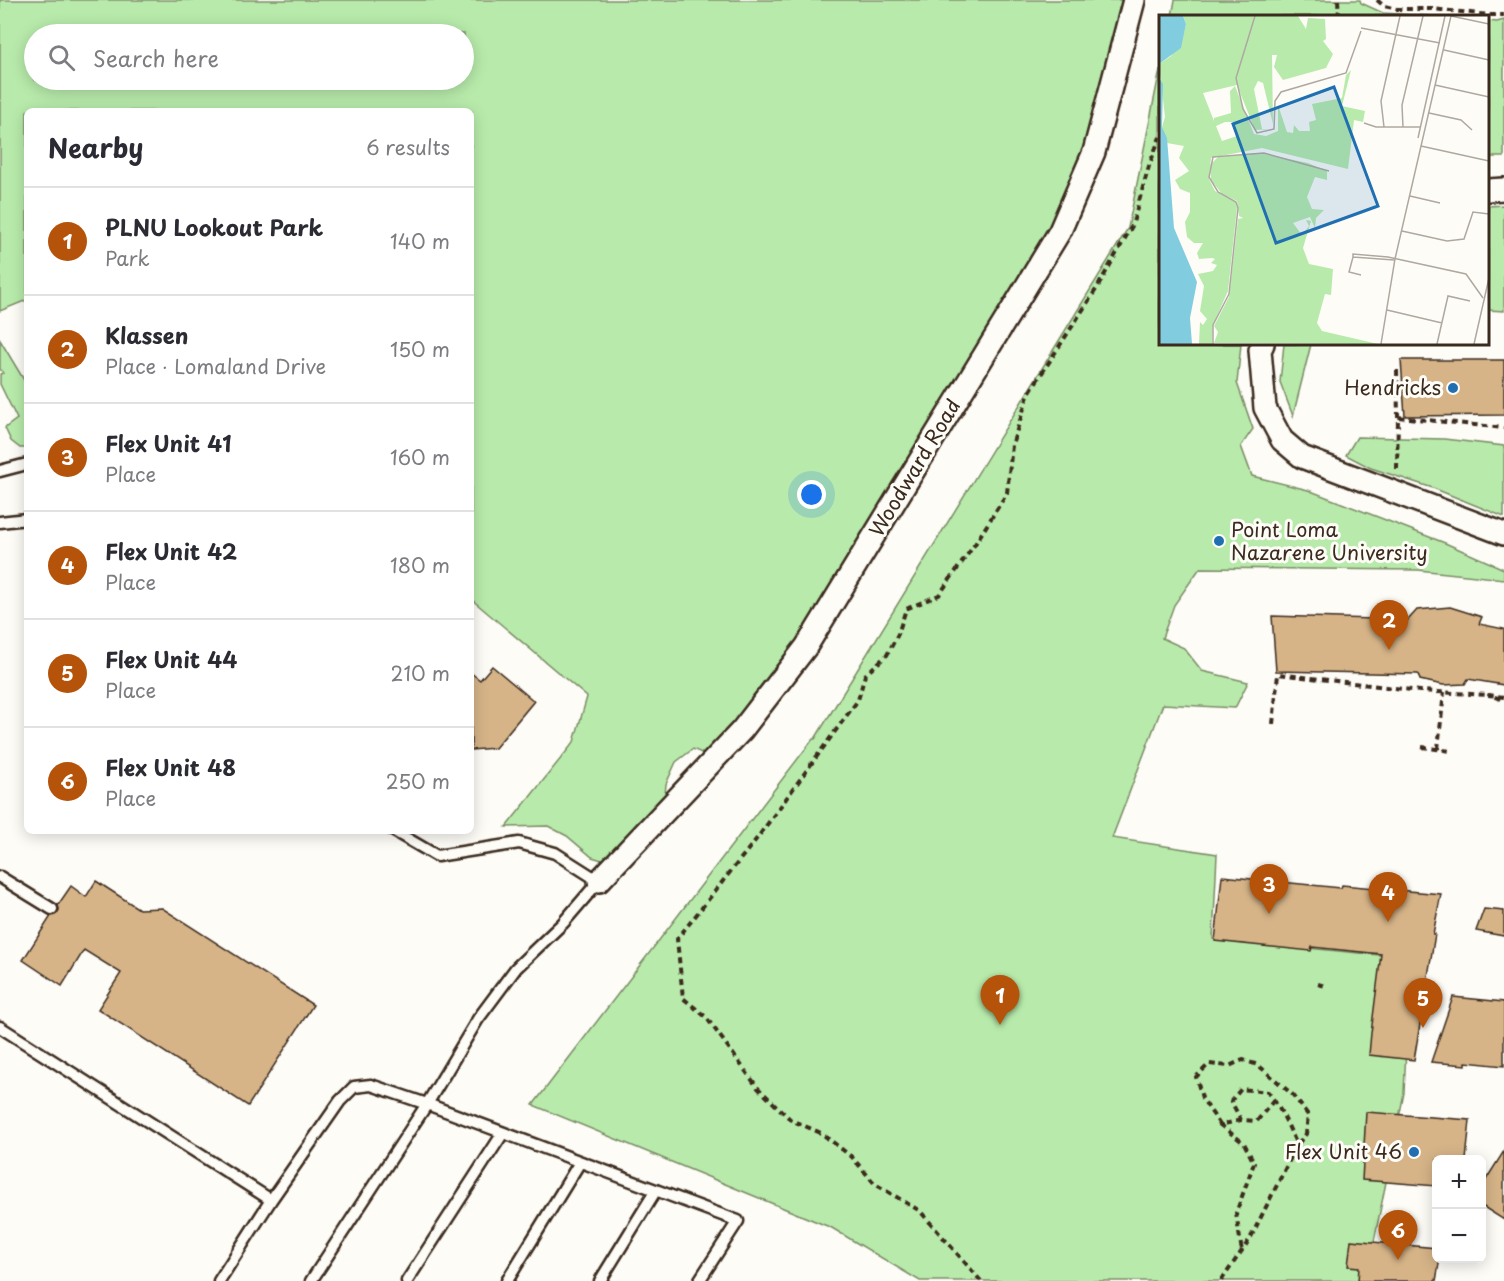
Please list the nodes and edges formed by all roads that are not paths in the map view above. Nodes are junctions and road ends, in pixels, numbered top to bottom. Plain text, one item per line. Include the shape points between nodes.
1 (1134, 0) edge
2 (1504, 189) edge
3 (1489, 190) edge
4 (1262, 345) edge
5 (24, 465) edge
6 (0, 471) edge
7 (24, 519) edge
8 (0, 522) edge
9 (1504, 534) edge
10 (399, 834) edge
11 (0, 877) edge
12 (599, 881) junction
13 (52, 909) dead end
14 (0, 1027) edge
15 (427, 1104) junction
16 (503, 1133) junction
17 (580, 1162) junction
18 (656, 1190) junction
19 (271, 1200) junction
20 (219, 1281) edge
21 (311, 1281) edge
22 (407, 1281) edge
23 (507, 1281) edge
24 (600, 1281) edge
25 (699, 1281) edge

1 - 12 street, Woodward Road via 1094,152 1060,231 806,647 742,730
2 - 3 street
4 - 9 street via 1266,408 1282,440 1302,457
5 - 6 lane
7 - 8 lane
10 - 12 lane via 437,856 519,843 555,853
11 - 13 lane
12 - 15 lane via 516,968 478,1019
14 - 19 lane
15 - 16 lane
15 - 19 lane via 371,1085 354,1087
15 - 21 lane
16 - 17 lane
16 - 22 lane
17 - 18 lane
17 - 23 lane
18 - 24 lane
18 - 25 lane via 738,1221
19 - 20 lane

